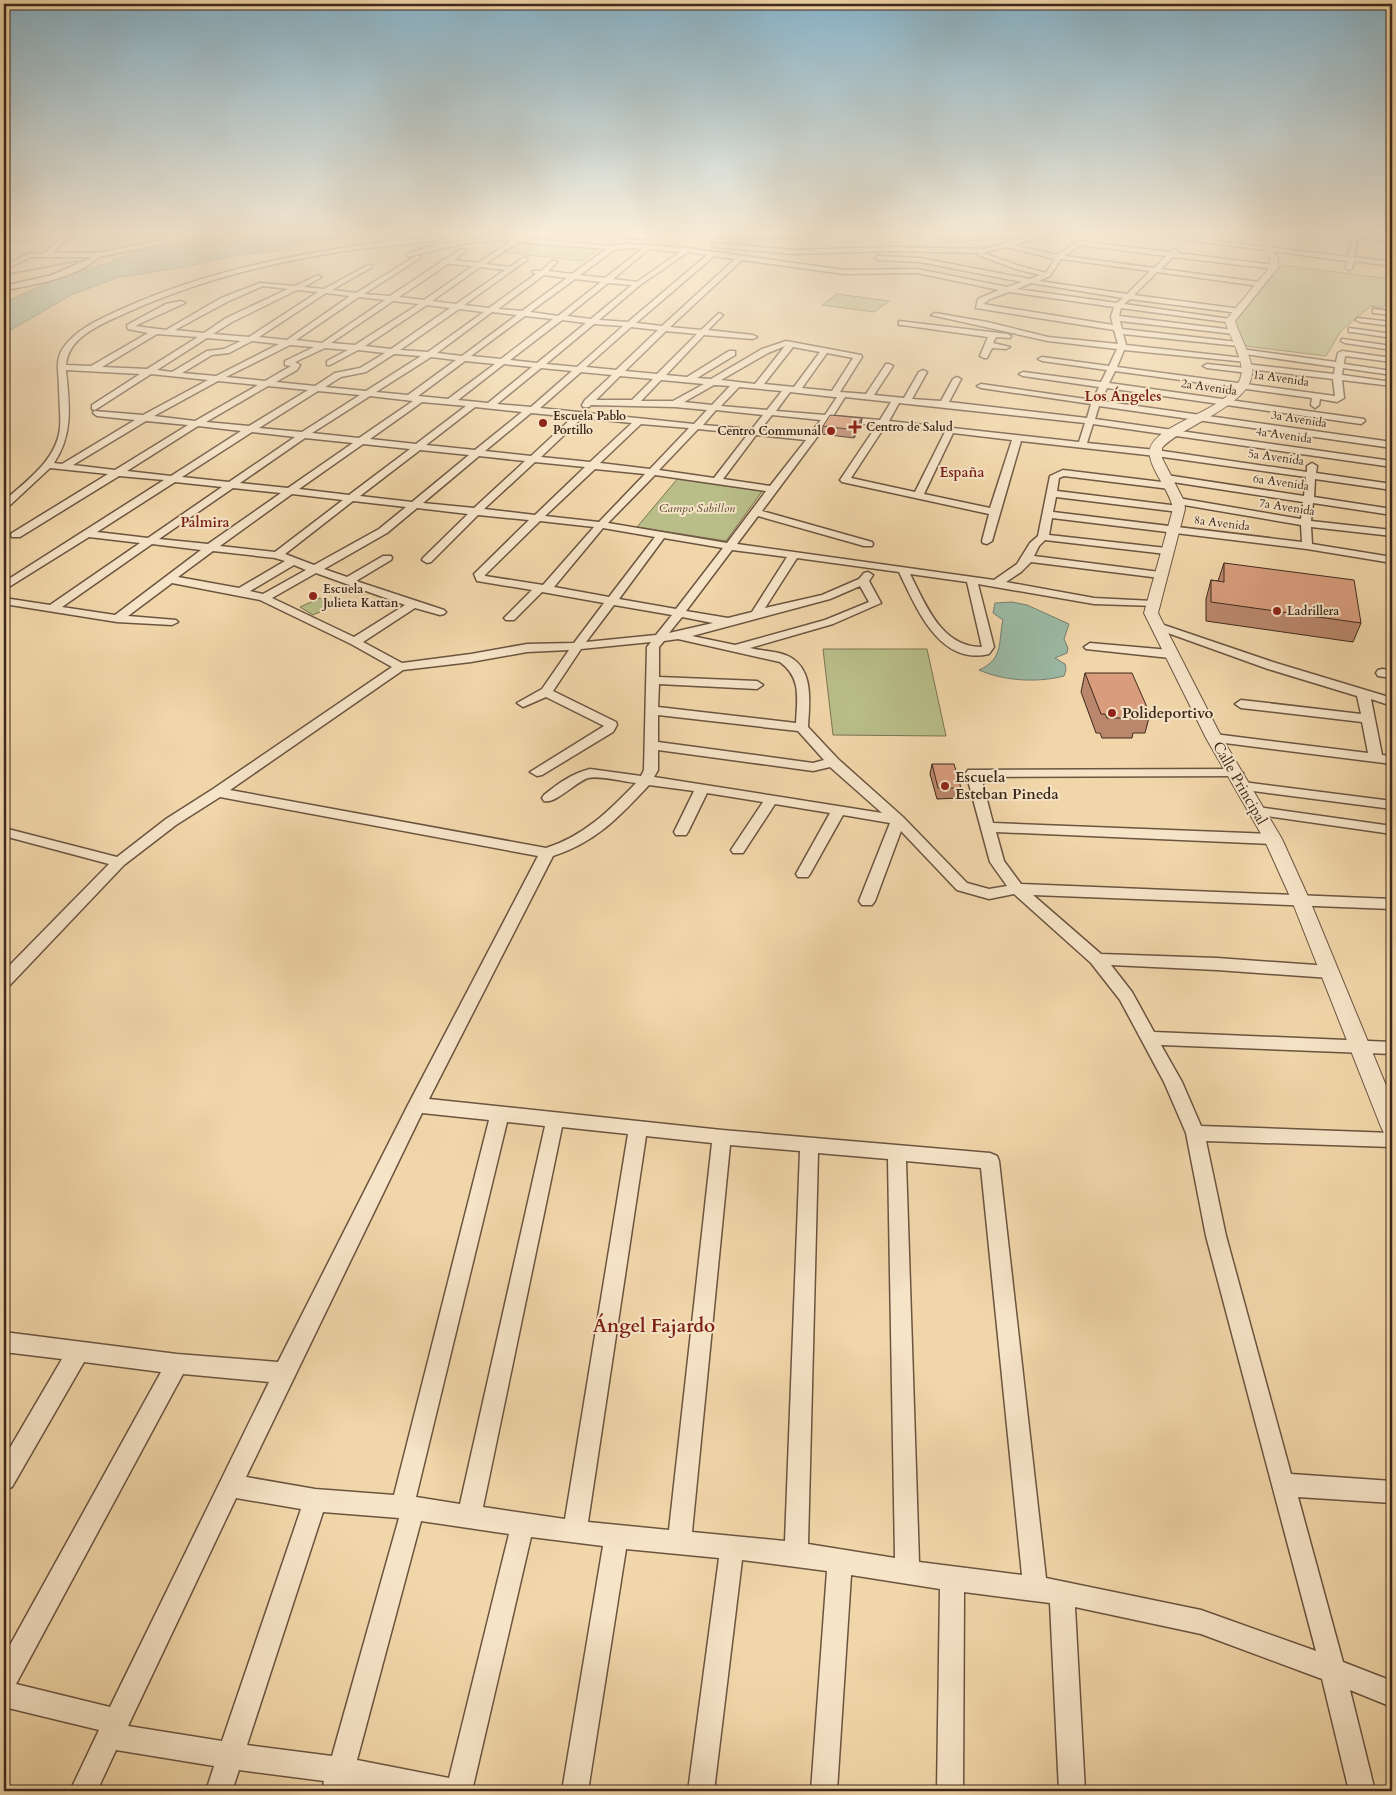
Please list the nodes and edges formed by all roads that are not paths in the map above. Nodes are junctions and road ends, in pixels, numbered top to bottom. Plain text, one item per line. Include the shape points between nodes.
1 (114, 317) edge
2 (147, 317) edge
3 (194, 317) edge
4 (235, 317) edge
5 (286, 317) edge
6 (325, 317) edge
7 (364, 317) edge
8 (404, 317) edge
9 (441, 317) edge
10 (482, 317) edge
11 (521, 317) edge
12 (552, 317) edge
13 (600, 317) edge
14 (638, 317) edge
15 (676, 317) edge
16 (716, 317) edge
17 (949, 317) edge
18 (1032, 317) edge
19 (1115, 317) edge
20 (1189, 317) edge
21 (1219, 317) edge
22 (1227, 317) edge
23 (1241, 317) edge
24 (1248, 317) edge
25 (1259, 317) edge
26 (1264, 317) edge
27 (1267, 317) edge
28 (560, 318) junction
29 (1360, 320) dead end
30 (595, 321) junction
31 (902, 323) dead end
32 (630, 324) junction
33 (1392, 324) edge
34 (665, 327) junction
35 (1118, 329) junction
36 (1352, 330) dead end
37 (156, 331) junction
38 (702, 331) junction
39 (167, 332) junction
40 (993, 335) junction
41 (1074, 335) junction
42 (206, 336) junction
43 (1392, 336) edge
44 (753, 337) dead end
45 (251, 339) junction
46 (1048, 339) junction
47 (1345, 341) dead end
48 (287, 343) junction
49 (791, 344) junction
50 (989, 345) junction
51 (322, 346) junction
52 (1006, 347) dead end
53 (358, 348) junction
54 (1392, 348) edge
55 (826, 350) junction
56 (1121, 350) junction
57 (393, 352) junction
58 (732, 353) dead end
59 (430, 355) junction
60 (984, 356) dead end
61 (464, 358) junction
62 (1042, 359) dead end
63 (1392, 360) edge
64 (502, 362) junction
65 (1189, 363) dead end
66 (330, 364) dead end
67 (1198, 364) dead end
68 (1341, 365) junction
69 (539, 366) junction
70 (889, 366) dead end
71 (61, 367) junction
72 (94, 368) junction
73 (1113, 368) junction
74 (578, 369) junction
75 (151, 372) junction
76 (923, 372) dead end
77 (1392, 373) edge
78 (174, 374) junction
79 (616, 374) junction
80 (1023, 374) dead end
81 (657, 377) junction
82 (1337, 378) junction
83 (216, 379) junction
84 (957, 379) dead end
85 (687, 381) junction
86 (710, 382) junction
87 (265, 384) junction
88 (1392, 384) edge
89 (736, 385) junction
90 (1104, 385) junction
91 (758, 386) junction
92 (981, 386) dead end
93 (317, 389) junction
94 (792, 390) junction
95 (369, 394) junction
96 (838, 394) junction
97 (1316, 396) junction
98 (411, 397) junction
99 (870, 397) junction
100 (422, 398) junction
101 (896, 400) junction
102 (450, 401) junction
103 (908, 401) junction
104 (588, 402) junction
105 (1226, 402) junction
106 (476, 403) junction
107 (634, 403) junction
108 (1096, 403) junction
109 (675, 404) junction
110 (491, 405) junction
111 (943, 405) junction
112 (714, 407) junction
113 (532, 409) junction
114 (771, 412) junction
115 (579, 414) junction
116 (1315, 414) junction
117 (1202, 417) junction
118 (144, 418) junction
119 (827, 418) junction
120 (640, 421) junction
121 (1090, 421) junction
122 (1361, 421) dead end
123 (998, 423) junction
124 (196, 424) junction
125 (883, 424) junction
126 (698, 427) junction
127 (249, 430) junction
128 (950, 431) junction
129 (756, 432) junction
130 (1172, 432) junction
131 (1314, 434) junction
132 (303, 436) junction
133 (812, 438) junction
134 (1017, 438) junction
135 (360, 442) junction
136 (1082, 445) junction
137 (1392, 445) edge
138 (417, 448) junction
139 (1308, 452) junction
140 (1156, 453) junction
141 (475, 454) junction
142 (535, 460) junction
143 (1392, 464) edge
144 (47, 466) junction
145 (592, 466) junction
146 (63, 467) junction
147 (654, 472) junction
148 (116, 473) junction
149 (1311, 474) junction
150 (171, 479) junction
151 (716, 481) junction
152 (1168, 482) junction
153 (231, 485) junction
154 (1392, 487) edge
155 (772, 489) junction
156 (290, 492) junction
157 (1051, 493) junction
158 (352, 497) junction
159 (918, 497) junction
160 (1309, 498) junction
161 (414, 504) junction
162 (1178, 505) junction
163 (4, 506) edge
164 (475, 511) junction
165 (755, 512) junction
166 (994, 512) junction
167 (1392, 512) edge
168 (1047, 514) junction
169 (537, 518) junction
170 (1306, 523) junction
171 (601, 526) junction
172 (1173, 530) junction
173 (1392, 533) edge
174 (87, 534) junction
175 (16, 535) dead end
176 (661, 536) junction
177 (1043, 537) junction
178 (150, 541) junction
179 (987, 541) dead end
180 (868, 544) dead end
181 (729, 546) junction
182 (1307, 546) junction
183 (210, 548) junction
184 (1166, 551) junction
185 (277, 555) junction
186 (794, 555) junction
187 (388, 558) dead end
188 (1028, 558) junction
189 (427, 560) dead end
190 (1392, 560) edge
191 (293, 561) junction
192 (877, 567) junction
193 (312, 569) junction
194 (903, 570) junction
195 (1160, 576) junction
196 (170, 579) junction
197 (863, 580) junction
198 (972, 580) junction
199 (348, 581) junction
200 (996, 584) junction
201 (4, 588) edge
202 (543, 588) junction
203 (241, 592) junction
204 (264, 598) junction
205 (4, 601) edge
206 (610, 602) junction
207 (414, 604) junction
208 (1153, 604) junction
209 (51, 609) junction
210 (440, 612) dead end
211 (679, 612) junction
212 (756, 614) junction
213 (510, 618) dead end
214 (117, 619) junction
215 (172, 622) dead end
216 (729, 622) junction
217 (1158, 626) junction
218 (678, 636) junction
219 (660, 638) junction
220 (354, 642) junction
221 (577, 646) junction
222 (1090, 647) dead end
223 (736, 648) junction
224 (1170, 654) junction
225 (400, 666) junction
226 (652, 680) junction
227 (757, 685) dead end
228 (546, 692) junction
229 (1362, 693) junction
230 (1392, 702) edge
231 (523, 703) dead end
232 (1241, 704) dead end
233 (652, 710) junction
234 (1367, 719) junction
235 (802, 728) junction
236 (1214, 738) junction
237 (652, 745) junction
238 (1376, 758) junction
239 (1392, 760) edge
240 (833, 762) junction
241 (537, 772) dead end
242 (646, 780) junction
243 (1240, 780) junction
244 (702, 788) junction
245 (218, 792) junction
246 (550, 798) dead end
247 (772, 799) junction
248 (1392, 805) edge
249 (839, 810) junction
250 (1257, 811) junction
251 (898, 820) junction
252 (987, 827) junction
253 (1392, 830) edge
254 (4, 832) edge
255 (681, 832) dead end
256 (1273, 840) junction
257 (738, 850) dead end
258 (547, 853) junction
259 (119, 862) junction
260 (803, 874) dead end
261 (1017, 888) junction
262 (867, 901) dead end
263 (1301, 901) junction
264 (1392, 904) edge
265 (1097, 959) junction
266 (1330, 972) junction
267 (5, 977) edge
268 (1150, 1038) junction
269 (1361, 1046) junction
270 (1392, 1048) edge
271 (417, 1105) junction
272 (500, 1113) junction
273 (555, 1120) junction
274 (1392, 1127) edge
275 (638, 1128) junction
276 (1195, 1133) junction
277 (722, 1137) junction
278 (1392, 1140) edge
279 (809, 1145) junction
280 (897, 1154) junction
281 (4, 1342) edge
282 (78, 1352) junction
283 (177, 1364) junction
284 (284, 1373) junction
285 (4, 1479) edge
286 (1283, 1485) junction
287 (230, 1486) junction
288 (1392, 1492) edge
289 (315, 1500) junction
290 (408, 1508) junction
291 (469, 1517) junction
292 (522, 1526) junction
293 (575, 1532) junction
294 (617, 1535) junction
295 (679, 1542) junction
296 (732, 1548) junction
297 (796, 1554) junction
298 (840, 1562) junction
299 (907, 1573) junction
300 (952, 1579) junction
301 (1035, 1589) junction
302 (1062, 1592) junction
303 (1333, 1670) junction
304 (4, 1680) edge
305 (4, 1694) edge
306 (1392, 1694) edge
307 (114, 1728) junction
308 (232, 1756) junction
309 (338, 1781) edge
310 (83, 1791) edge
311 (219, 1791) edge
312 (446, 1791) edge
313 (460, 1791) edge
314 (575, 1791) edge
315 (701, 1791) edge
316 (824, 1791) edge
317 (950, 1791) edge
318 (1072, 1791) edge
319 (1362, 1791) edge

1 - 71 street via 73,342 64,352
2 - 37 street via 131,325 134,330
3 - 39 street
4 - 42 street
5 - 45 street
6 - 48 street
7 - 51 street
8 - 53 street
9 - 57 street
10 - 59 street
11 - 61 street
12 - 28 street
13 - 30 street
14 - 32 street
15 - 34 street
16 - 38 street
17 - 46 street
18 - 41 street
19 - 35 street
20 - 35 street
21 - 56 street
22 - 73 street
23 - 67 street
24 - 105 street
25 - 97 street, 1a Avenida
26 - 82 street
27 - 68 street
28 - 30 street
28 - 64 street
29 - 33 street
30 - 32 street
30 - 69 street
31 - 40 street
32 - 34 street
32 - 74 street
34 - 38 street
34 - 79 street
35 - 41 street
35 - 56 street
36 - 43 street
37 - 39 street
37 - 72 street
38 - 44 street
38 - 81 street
39 - 42 street
40 - 46 street
40 - 50 street
41 - 46 street
41 - 56 street
42 - 45 street
42 - 75 street
45 - 48 street
45 - 78 street via 226,352 213,352
47 - 54 street
48 - 51 street
48 - 83 street
49 - 55 street
49 - 86 street via 765,351
49 - 91 street
50 - 52 street
50 - 60 street
51 - 53 street
51 - 87 street via 288,362 296,366
53 - 57 street
53 - 66 street
55 - 94 street
55 - 96 street via 858,357
56 - 65 street
56 - 73 street
57 - 59 street
57 - 93 street via 363,370 341,374
58 - 85 street
59 - 61 street
59 - 95 street
61 - 64 street
61 - 98 street
62 - 73 street
63 - 68 street via 1342,353
64 - 69 street
64 - 102 street
68 - 77 street
68 - 82 street
69 - 74 street
69 - 110 street
70 - 99 street
71 - 72 street
71 - 144 street via 64,431 58,450
72 - 75 street
73 - 90 street
74 - 79 street
74 - 113 street
75 - 78 street
75 - 118 street via 96,410
76 - 103 street
78 - 83 street
79 - 81 street
79 - 104 street
80 - 90 street, 2a Avenida
81 - 85 street
81 - 107 street
82 - 88 street
82 - 97 street, 1a Avenida via 1341,396 1337,399
83 - 87 street
83 - 118 street
84 - 111 street
85 - 86 street
86 - 89 street
86 - 109 street
87 - 93 street
87 - 124 street
89 - 91 street
89 - 112 street
90 - 105 street, 2a Avenida
90 - 108 street
91 - 94 street
92 - 108 street, 3a Avenida
93 - 95 street
93 - 127 street
94 - 96 street
94 - 114 street
95 - 98 street
95 - 132 street
96 - 99 street
96 - 119 street
97 - 116 street
98 - 100 street
99 - 101 street
100 - 102 street
100 - 135 street
101 - 103 street
101 - 125 street
102 - 106 street
103 - 111 street
104 - 107 street
104 - 115 street
105 - 116 street, 2a Avenida
105 - 117 street
106 - 110 street
106 - 138 street
107 - 109 street
108 - 117 street, 3a Avenida
108 - 121 street
109 - 112 street
110 - 113 street
111 - 123 street
112 - 114 street
112 - 126 street
113 - 115 street
113 - 141 street
114 - 119 street
114 - 129 street
115 - 120 street
115 - 142 street
116 - 122 street, 2a Avenida
116 - 131 street
117 - 130 street
117 - 131 street, 3a Avenida
118 - 124 street
118 - 146 street
119 - 125 street
119 - 133 street
120 - 126 street
120 - 145 street
121 - 123 street, 4a Avenida
121 - 130 street, 4a Avenida
121 - 136 street
123 - 128 street
123 - 134 street, 5a Avenida
124 - 127 street
124 - 148 street
125 - 128 street
125 - 159 street via 845,480
126 - 129 street
126 - 147 street
127 - 132 street
127 - 150 street
128 - 159 street
129 - 133 street
129 - 151 street
130 - 139 street, 4a Avenida
130 - 140 street via 1159,444
131 - 137 street, 3a Avenida
131 - 139 street
132 - 135 street
132 - 153 street
133 - 155 street
134 - 136 street, 5a Avenida
134 - 166 street
135 - 138 street
135 - 156 street
136 - 140 street, 5a Avenida
138 - 141 street
138 - 158 street
139 - 143 street, 4a Avenida
139 - 149 street
140 - 149 street, 5a Avenida
140 - 152 street
141 - 142 street
141 - 161 street
142 - 145 street
142 - 164 street
144 - 146 street
144 - 163 street
145 - 147 street
145 - 169 street
146 - 148 street
147 - 151 street
147 - 171 street
148 - 150 street
148 - 175 street
149 - 154 street, 5a Avenida
149 - 160 street
150 - 153 street
150 - 174 street
151 - 155 street
152 - 157 street, 6a Avenida via 1063,473 1055,476
152 - 160 street, 6a Avenida
152 - 162 street
153 - 156 street
153 - 178 street
155 - 165 street
156 - 158 street
156 - 183 street
157 - 162 street, 7a Avenida
157 - 168 street
158 - 161 street
158 - 185 street
159 - 166 street
160 - 167 street, 6a Avenida
160 - 170 street
161 - 164 street
161 - 193 street via 383,531
162 - 170 street, 7a Avenida
162 - 172 street, Calle Principal
164 - 169 street
164 - 189 street
165 - 180 street
165 - 181 street
166 - 179 street
168 - 172 street, 8a Avenida
168 - 177 street
169 - 171 street
169 - 202 street via 479,574 481,578
170 - 173 street, 7a Avenida
170 - 182 street
171 - 176 street
171 - 202 street
172 - 182 street, 8a Avenida
172 - 184 street, Calle Principal
174 - 178 street
174 - 201 street
176 - 181 street
176 - 206 street
177 - 184 street
177 - 188 street via 1032,544
178 - 183 street
178 - 209 street
181 - 186 street
181 - 211 street
182 - 190 street, 8a Avenida
183 - 185 street
183 - 196 street
184 - 195 street, Calle Principal
185 - 191 street
186 - 192 street
186 - 212 street
187 - 199 street
188 - 195 street
188 - 200 street
191 - 193 street
191 - 203 street
192 - 194 street
192 - 197 street
193 - 199 street
193 - 204 street
194 - 198 street
194 - 198 street via 927,615 946,641 960,649 979,652 988,646
195 - 208 street, Calle Principal
196 - 203 street
196 - 214 street
197 - 212 street via 826,597
197 - 223 street via 875,603 829,622
198 - 200 street
199 - 207 street
200 - 208 street via 1094,602
202 - 206 street
202 - 213 street
203 - 204 street
204 - 220 street
205 - 209 street
206 - 211 street
206 - 221 street
207 - 210 street
207 - 220 street
208 - 217 street, Calle Principal via 1151,613
209 - 214 street
211 - 216 street
211 - 219 street
212 - 216 street
214 - 215 street
216 - 218 street
217 - 224 street, Calle Principal
217 - 229 street
218 - 219 street
218 - 223 street
219 - 221 street
219 - 226 street via 653,646
220 - 225 street
221 - 225 street via 527,648
221 - 228 street
222 - 224 street
223 - 235 street via 784,659 799,671
224 - 236 street, Calle Principal
225 - 245 street
226 - 227 street
226 - 233 street
228 - 231 street
228 - 241 street via 611,725
229 - 230 street
229 - 234 street
232 - 234 street
233 - 235 street
233 - 237 street
234 - 238 street
235 - 240 street
236 - 238 street
236 - 243 street, Calle Principal
237 - 240 street via 813,767
237 - 242 street via 652,770
238 - 239 street
240 - 251 street
242 - 244 street
242 - 246 street via 586,773 571,780
242 - 258 street via 599,829 579,842
243 - 248 street
243 - 250 street, Calle Principal
243 - 252 street via 974,774
244 - 247 street
244 - 255 street
245 - 258 street
245 - 259 street via 171,822
247 - 249 street
247 - 257 street
249 - 251 street
249 - 260 street
250 - 253 street
250 - 256 street, Calle Principal
251 - 261 street via 962,887 989,894
251 - 262 street
252 - 256 street
252 - 261 street via 996,862
254 - 259 street
256 - 263 street, Calle Principal
258 - 271 street
259 - 267 street
261 - 263 street
261 - 265 street
263 - 264 street
263 - 266 street, Calle Principal
265 - 266 street
265 - 268 street via 1126,996
266 - 269 street, Calle Principal
268 - 269 street
268 - 276 street
269 - 270 street
269 - 274 street, Calle Principal
271 - 272 street
271 - 284 street
272 - 273 street
272 - 290 street
273 - 275 street
273 - 291 street
275 - 277 street
275 - 293 street
276 - 278 street
276 - 286 street via 1216,1236
277 - 279 street
277 - 295 street
279 - 280 street
279 - 297 street
280 - 299 street
280 - 301 street via 990,1161
281 - 282 street
282 - 283 street
282 - 285 street
283 - 284 street
283 - 304 street
284 - 287 street
286 - 288 street
286 - 303 street
287 - 289 street
287 - 307 street
289 - 290 street
289 - 308 street
290 - 291 street
290 - 309 street
291 - 292 street
292 - 293 street
292 - 313 street
293 - 294 street
294 - 295 street
294 - 314 street
295 - 296 street
296 - 297 street
296 - 315 street
297 - 298 street
298 - 299 street
298 - 316 street
299 - 300 street
300 - 301 street
300 - 317 street
301 - 302 street
302 - 303 street via 1201,1622
302 - 318 street
303 - 306 street
303 - 319 street
305 - 307 street
307 - 308 street
307 - 310 street
308 - 309 street
308 - 311 street
309 - 312 street

